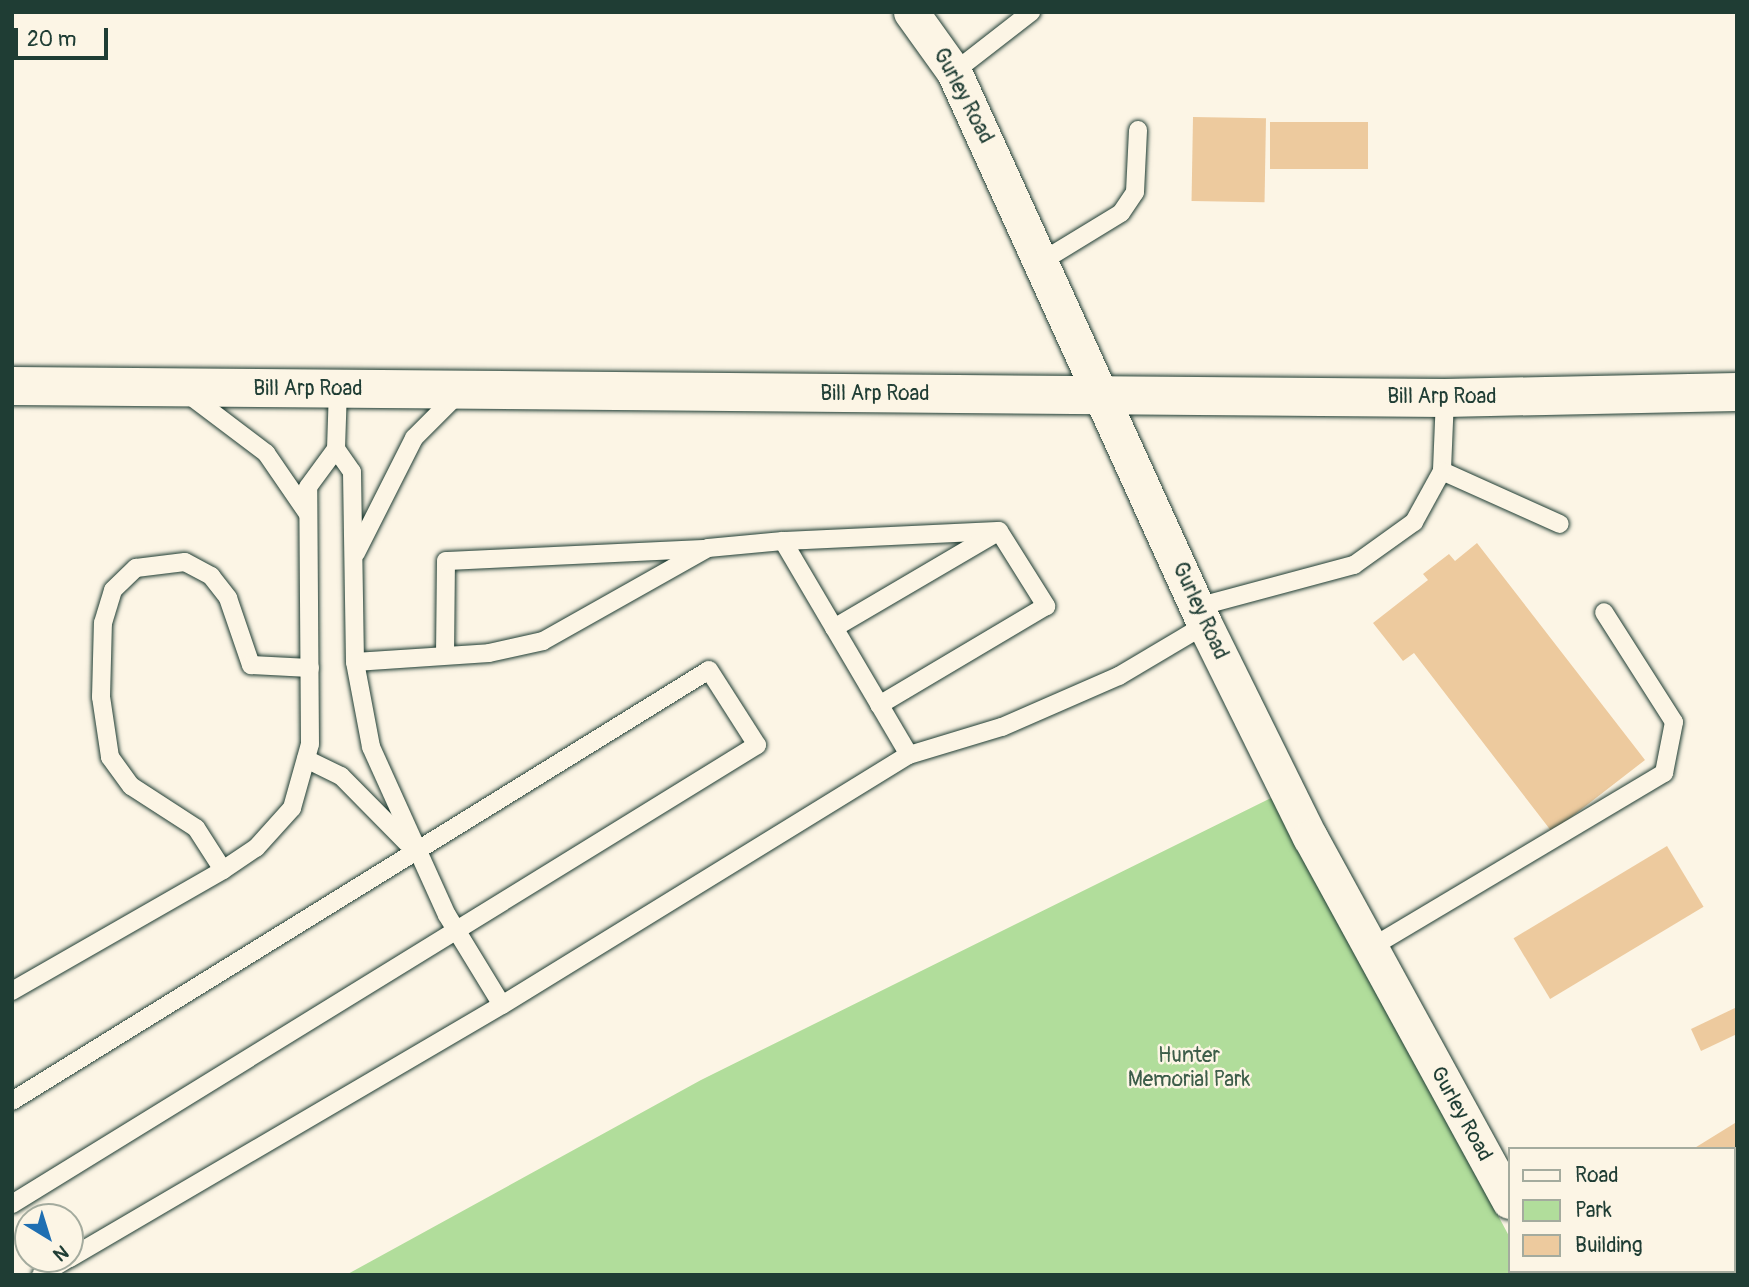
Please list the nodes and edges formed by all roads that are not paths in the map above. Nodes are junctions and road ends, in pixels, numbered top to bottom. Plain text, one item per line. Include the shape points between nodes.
1 (911, 12) edge
2 (1031, 12) edge
3 (954, 72) junction
4 (1138, 130) dead end
5 (1045, 260) junction
6 (12, 386) edge
7 (180, 388) junction
8 (338, 390) junction
9 (461, 391) junction
10 (1737, 392) edge
11 (1104, 396) junction
12 (1445, 398) junction
13 (336, 449) junction
14 (1442, 471) junction
15 (308, 515) junction
16 (1560, 524) dead end
17 (999, 531) junction
18 (783, 541) junction
19 (708, 548) junction
20 (354, 559) junction
21 (1604, 612) dead end
22 (1201, 616) junction
23 (834, 628) junction
24 (445, 655) junction
25 (355, 662) junction
26 (310, 668) junction
27 (879, 705) junction
28 (909, 755) junction
29 (306, 759) junction
30 (417, 853) junction
31 (223, 870) junction
32 (454, 927) junction
33 (1367, 950) junction
34 (12, 991) edge
35 (502, 1005) junction
36 (12, 1101) edge
37 (1508, 1199) edge
38 (12, 1204) edge
39 (84, 1249) edge

1 - 3 street, Gurley Road
2 - 3 lane
3 - 5 street, Gurley Road
4 - 5 lane via 1135,191 1121,213
5 - 11 street, Gurley Road
6 - 7 main road, Bill Arp Road
7 - 8 main road, Bill Arp Road
7 - 15 lane via 265,453
8 - 9 main road, Bill Arp Road
8 - 13 lane
9 - 11 main road, Bill Arp Road
9 - 20 lane via 414,438
10 - 12 main road, Bill Arp Road
11 - 12 main road, Bill Arp Road
11 - 22 street, Gurley Road
12 - 14 lane
13 - 15 lane via 308,487
13 - 20 lane via 352,472
14 - 16 lane
14 - 22 lane via 1413,522 1354,565
15 - 26 lane
17 - 18 lane
17 - 23 lane
17 - 27 lane via 1046,606
18 - 19 lane
18 - 23 lane
19 - 24 lane via 543,641
19 - 24 lane via 446,561
20 - 25 lane
21 - 33 lane via 1674,722 1664,773
22 - 28 lane via 1096,686 1002,727
22 - 33 street, Gurley Road
23 - 27 lane
24 - 25 lane
25 - 30 lane via 371,747
26 - 29 lane
26 - 31 lane via 251,665 228,598 211,576 185,562 135,568 113,590 103,623 101,696 110,757 131,786 196,828
27 - 28 lane
28 - 35 lane
29 - 30 lane via 341,776
29 - 31 lane via 292,808 256,848
30 - 32 lane
30 - 32 lane via 709,670 757,745
30 - 36 lane
31 - 34 lane
32 - 35 lane
32 - 38 lane
33 - 37 street, Gurley Road
35 - 39 lane

